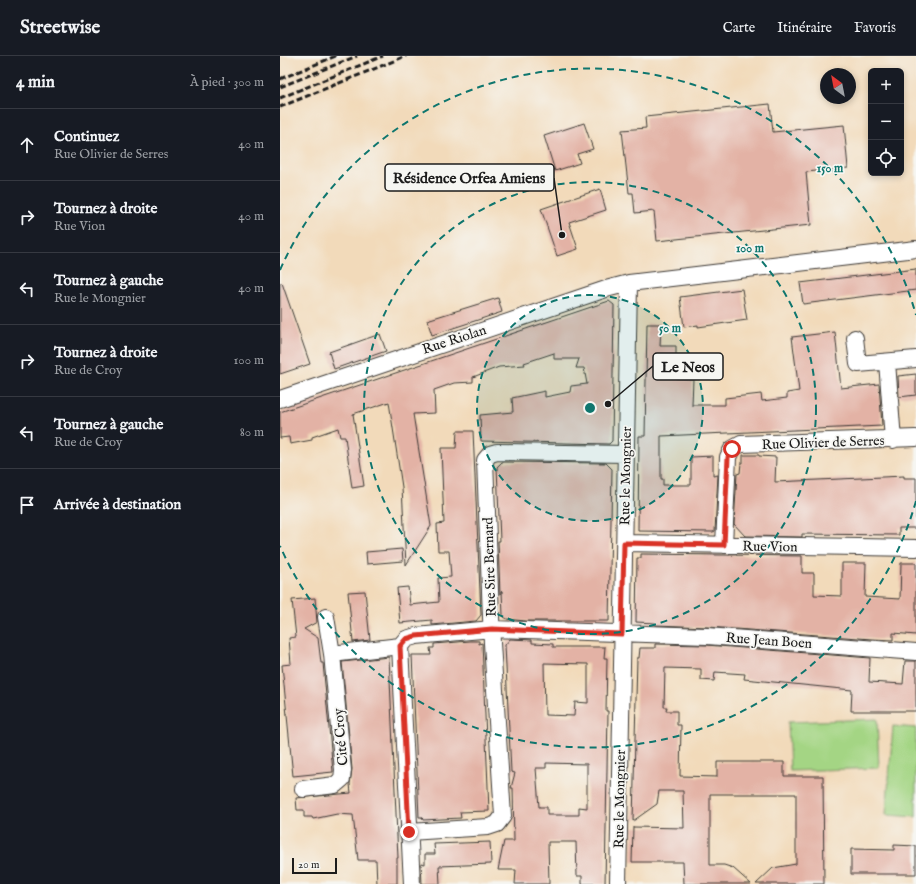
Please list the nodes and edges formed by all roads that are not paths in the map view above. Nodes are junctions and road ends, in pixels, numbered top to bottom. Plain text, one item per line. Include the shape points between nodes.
1 (916, 249) edge
2 (629, 283) junction
3 (855, 338) dead end
4 (916, 359) edge
5 (887, 362) junction
6 (280, 399) edge
7 (916, 438) edge
8 (893, 440) junction
9 (626, 454) junction
10 (624, 543) junction
11 (724, 545) junction
12 (916, 548) edge
13 (326, 617) dead end
14 (492, 629) junction
15 (622, 634) junction
16 (400, 646) junction
17 (916, 652) edge
18 (332, 654) junction
19 (303, 789) dead end
20 (409, 832) junction
21 (412, 884) edge
22 (618, 884) edge

1 - 2 street, Rue Riolan
2 - 6 street, Rue Riolan
2 - 9 street, Rue le Mongnier
3 - 5 street via 858,364
4 - 5 street
5 - 8 street
7 - 8 street, Rue Olivier de Serres
8 - 11 street, Rue Olivier de Serres via 741,444 732,449 728,457
9 - 10 street, Rue le Mongnier
9 - 14 street, Rue Sire Bernard via 497,452 490,454 485,460
10 - 11 street, Rue Vion
10 - 15 street, Rue le Mongnier
11 - 12 street, Rue Vion
13 - 18 street, Cité Croy
14 - 15 street, Rue Jean Boen
14 - 16 street, Rue Jean Boen via 416,636 406,639
14 - 20 street, Rue Sire Bernard via 503,816 497,824 488,827
15 - 17 street, Rue Jean Boen via 707,636
15 - 22 street, Rue le Mongnier
16 - 18 street
16 - 20 street
18 - 19 street, Cité Croy via 342,779 335,785
20 - 21 street

